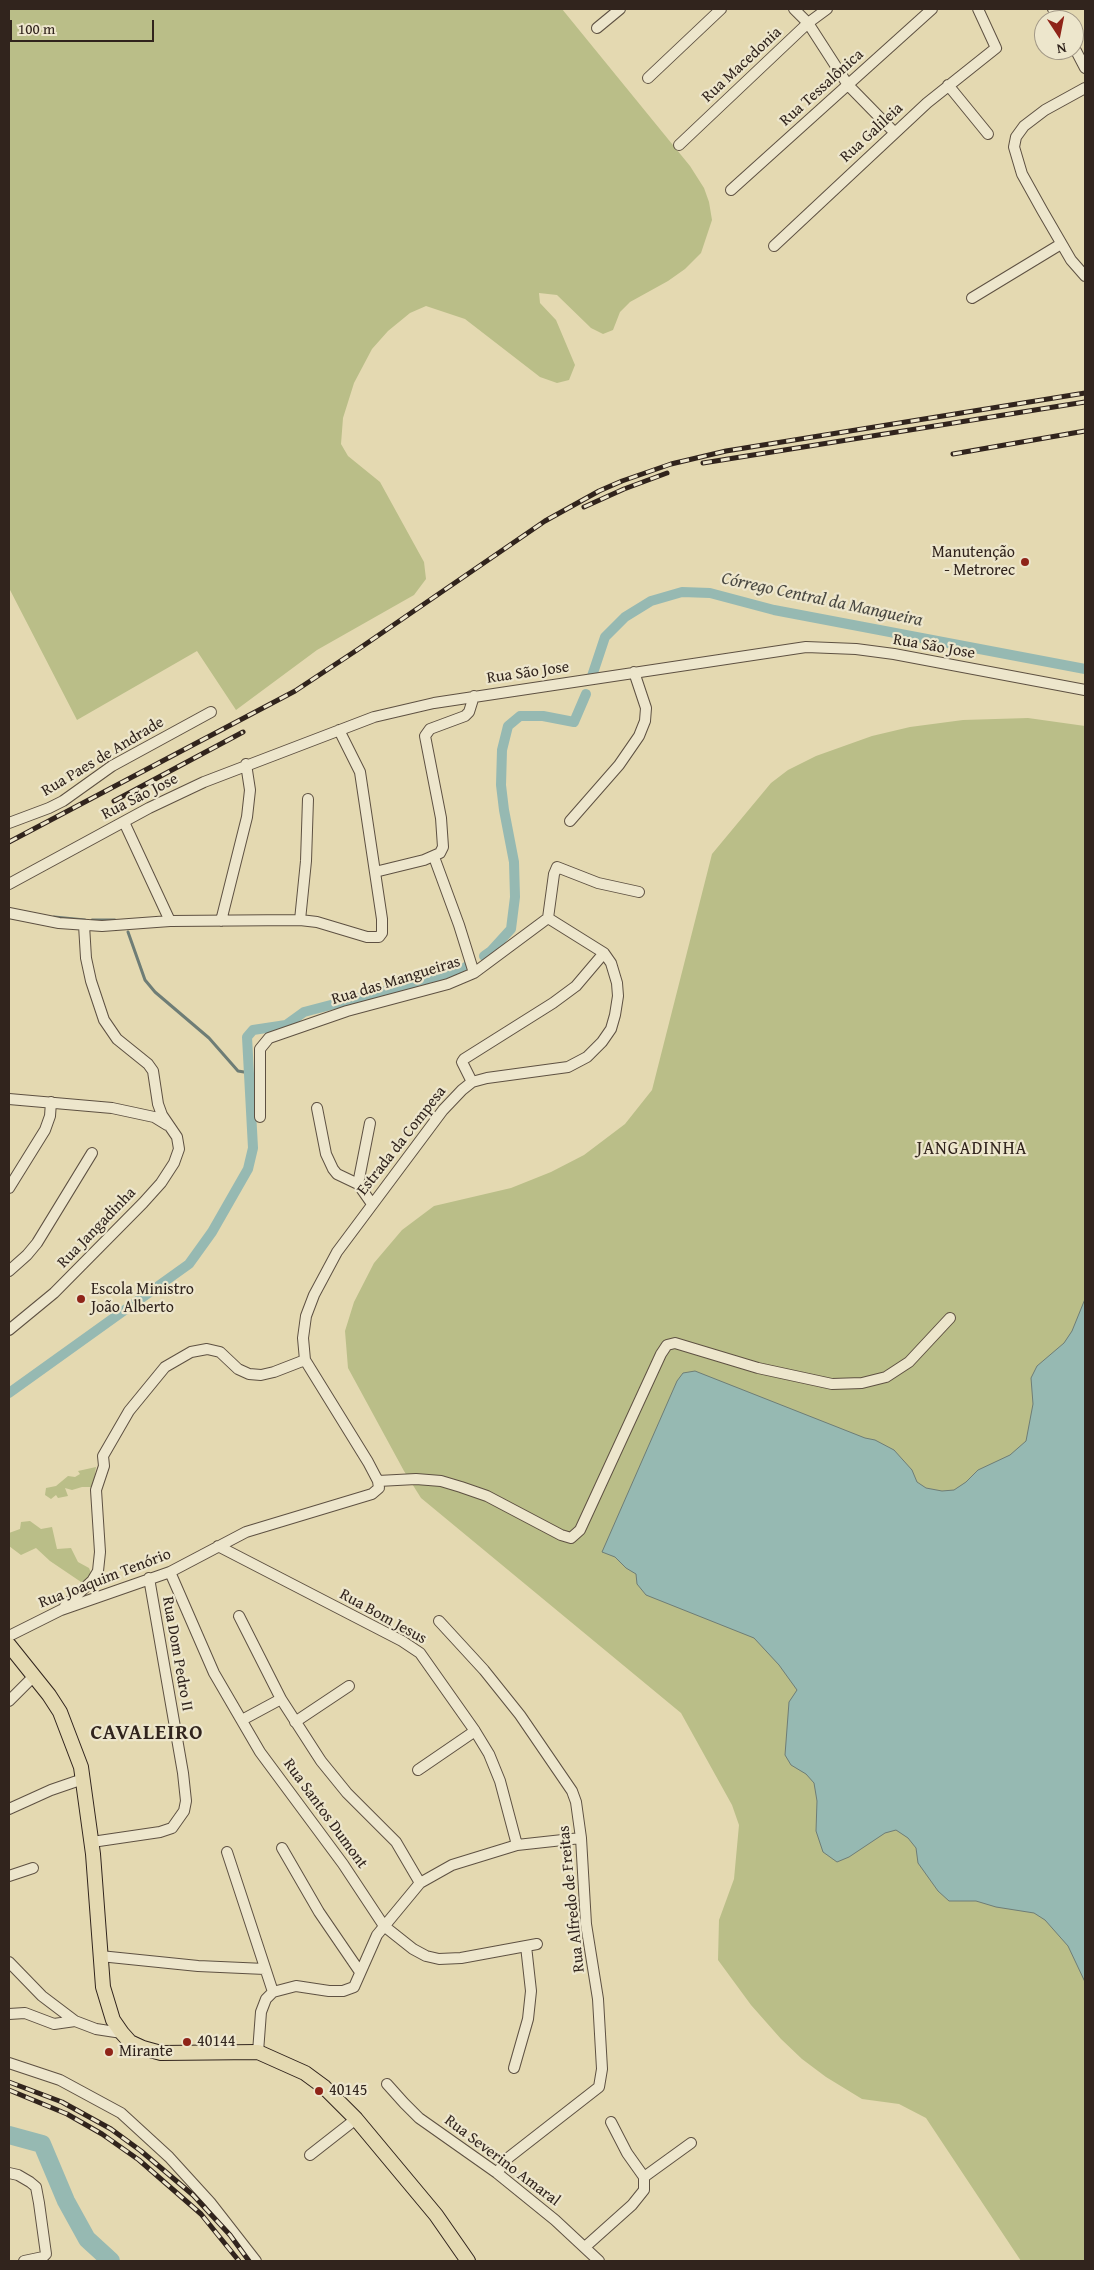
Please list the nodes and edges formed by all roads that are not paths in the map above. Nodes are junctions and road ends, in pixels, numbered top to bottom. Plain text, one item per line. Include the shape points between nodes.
1 (620, 9) edge
2 (721, 9) edge
3 (794, 9) edge
4 (826, 9) edge
5 (932, 9) edge
6 (978, 9) edge
7 (808, 24) junction
8 (597, 28) dead end
9 (648, 78) dead end
10 (848, 85) junction
11 (948, 85) junction
12 (1085, 88) edge
13 (894, 132) junction
14 (988, 134) dead end
15 (680, 145) dead end
16 (731, 190) dead end
17 (1062, 244) junction
18 (774, 246) dead end
19 (1085, 276) edge
20 (972, 298) dead end
21 (634, 672) junction
22 (1085, 690) edge
23 (474, 696) junction
24 (211, 712) dead end
25 (339, 730) junction
26 (246, 764) junction
27 (308, 799) dead end
28 (570, 821) dead end
29 (124, 822) junction
30 (9, 823) edge
31 (434, 857) junction
32 (375, 872) junction
33 (9, 884) edge
34 (639, 892) dead end
35 (9, 913) edge
36 (548, 918) junction
37 (300, 920) junction
38 (170, 921) junction
39 (220, 921) junction
40 (84, 925) junction
41 (604, 953) junction
42 (474, 973) junction
43 (472, 1082) junction
44 (9, 1100) edge
45 (51, 1102) junction
46 (317, 1108) dead end
47 (260, 1117) dead end
48 (370, 1123) dead end
49 (171, 1129) junction
50 (92, 1153) dead end
51 (358, 1184) junction
52 (9, 1188) edge
53 (372, 1204) junction
54 (9, 1271) edge
55 (950, 1318) dead end
56 (9, 1330) edge
57 (304, 1360) junction
58 (379, 1485) junction
59 (218, 1546) junction
60 (170, 1572) junction
61 (149, 1578) junction
62 (61, 1610) junction
63 (239, 1616) dead end
64 (439, 1621) dead end
65 (9, 1636) edge
66 (9, 1645) edge
67 (34, 1676) junction
68 (349, 1686) dead end
69 (281, 1699) junction
70 (9, 1701) edge
71 (242, 1720) junction
72 (295, 1722) junction
73 (475, 1731) junction
74 (418, 1770) dead end
75 (83, 1780) junction
76 (9, 1809) edge
77 (581, 1838) junction
78 (92, 1842) junction
79 (517, 1845) junction
80 (282, 1848) dead end
81 (227, 1852) dead end
82 (33, 1868) dead end
83 (9, 1876) edge
84 (420, 1883) junction
85 (384, 1926) junction
86 (100, 1956) junction
87 (9, 1962) edge
88 (265, 1969) junction
89 (360, 1972) junction
90 (273, 1992) junction
91 (9, 2014) edge
92 (75, 2021) junction
93 (122, 2033) junction
94 (258, 2052) junction
95 (9, 2063) edge
96 (514, 2068) dead end
97 (387, 2084) dead end
98 (356, 2119) junction
99 (611, 2122) dead end
100 (691, 2143) dead end
101 (310, 2155) dead end
102 (9, 2173) edge
103 (497, 2173) junction
104 (644, 2177) junction
105 (585, 2247) junction
106 (24, 2261) edge
107 (256, 2261) edge
108 (468, 2261) edge
109 (599, 2261) edge

1 - 8 street
2 - 9 street
3 - 7 street
4 - 7 street, Rua Macedonia
5 - 10 street, Rua Tessalônica
6 - 11 street, Rua Galileia via 996,48
7 - 10 street
7 - 15 street, Rua Macedonia
10 - 13 street
10 - 16 street, Rua Tessalônica
11 - 13 street, Rua Galileia
11 - 14 street
12 - 17 street via 1044,110 1024,126 1016,136 1014,147 1022,174
13 - 18 street, Rua Galileia
17 - 19 street
17 - 20 street
21 - 22 street, Rua São Jose via 779,650 828,647 894,654
21 - 23 street, Rua São Jose
21 - 28 street via 646,708 639,736 616,769
23 - 25 street, Rua São Jose via 374,717
23 - 31 street via 465,716 430,729 425,736 443,838 443,847
24 - 30 street, Rua Paes de Andrade via 112,766 63,801
25 - 26 street, Rua São Jose
25 - 32 street via 360,772
26 - 29 street, Rua São Jose
26 - 39 street via 250,790 247,817
27 - 37 street
29 - 33 street, Rua São Jose
29 - 38 street
31 - 32 street
31 - 42 street
32 - 37 street via 382,936 367,937
34 - 36 street via 557,867
35 - 40 street
36 - 41 street
36 - 42 street, Rua das Mangueiras
37 - 39 street
38 - 39 street
38 - 40 street
40 - 49 street, Rua Jangadinha via 86,958 104,1020 117,1039 153,1071 158,1104
41 - 43 street via 590,972 561,998 464,1060 462,1062
41 - 43 street via 615,972 618,996 611,1029 592,1052 568,1067
42 - 47 street, Rua das Mangueiras via 448,984 347,1010 269,1038 260,1049
43 - 53 street, Estrada da Compesa via 443,1110
44 - 45 street
45 - 49 street via 130,1111 154,1117
45 - 52 street via 45,1130
46 - 51 street via 326,1154 333,1169
48 - 51 street
49 - 56 street, Rua Jangadinha via 179,1149 161,1183 76,1272
50 - 54 street via 43,1235
51 - 53 street
53 - 57 street, Estrada da Compesa via 337,1252 314,1296 306,1316
55 - 58 street via 910,1362 886,1377 862,1383 832,1384 758,1368 675,1343 667,1345 580,1530 571,1538 487,1496 441,1481 416,1479
57 - 58 street
57 - 62 street via 274,1372 248,1374 220,1352 208,1349 191,1352 165,1367 129,1412 103,1456 104,1466 96,1490 98,1571
58 - 59 street, Rua Joaquim Tenório via 372,1494 263,1526
59 - 60 street, Rua Joaquim Tenório
59 - 73 street, Rua Bom Jesus via 413,1647 427,1661
60 - 61 street, Rua Joaquim Tenório
60 - 71 street, Rua Santos Dumont via 214,1673
61 - 62 street, Rua Joaquim Tenório
61 - 78 street, Rua Dom Pedro II via 184,1774 186,1802 180,1819 172,1828
62 - 65 street, Rua Joaquim Tenório
63 - 69 street, Rua Santos Dumont
64 - 77 street, Rua Alfredo de Freitas via 520,1715 566,1780 576,1802
66 - 67 main road
67 - 70 street
67 - 75 main road via 60,1712
68 - 72 street
69 - 71 street
69 - 72 street, Rua Santos Dumont
71 - 85 street, Rua Santos Dumont via 260,1752 353,1878
72 - 84 street, Rua Santos Dumont via 333,1777 396,1842
73 - 74 street
73 - 79 street, Rua Bom Jesus via 497,1774
75 - 76 street
75 - 78 main road
77 - 79 street
77 - 103 street, Rua Alfredo de Freitas via 586,1924 598,1999 601,2081 594,2092 508,2158
78 - 86 main road
79 - 84 street via 452,1865
80 - 89 street via 319,1912
81 - 88 street
82 - 83 street
84 - 85 street
85 - 89 street
85 - 96 street, Rua Santos Dumont via 426,1956 439,1959 532,1945 528,2019
86 - 88 street
86 - 93 main road via 107,2005
87 - 92 street via 42,1996
88 - 90 street
89 - 90 street via 354,1987 343,1991 296,1986
90 - 94 street via 261,2012
91 - 92 street via 25,2013 54,2024
92 - 93 street via 96,2029
93 - 94 main road via 136,2045 161,2053
94 - 98 main road via 305,2073
95 - 107 street via 60,2080 121,2114 169,2157 210,2202
97 - 103 street, Rua Severino Amaral via 419,2118
98 - 101 street
98 - 108 main road via 436,2215
99 - 104 street
100 - 104 street
102 - 106 street via 18,2175 36,2188 46,2254
103 - 105 street, Rua Severino Amaral
104 - 105 street via 644,2190 632,2205
105 - 109 street, Rua Severino Amaral

